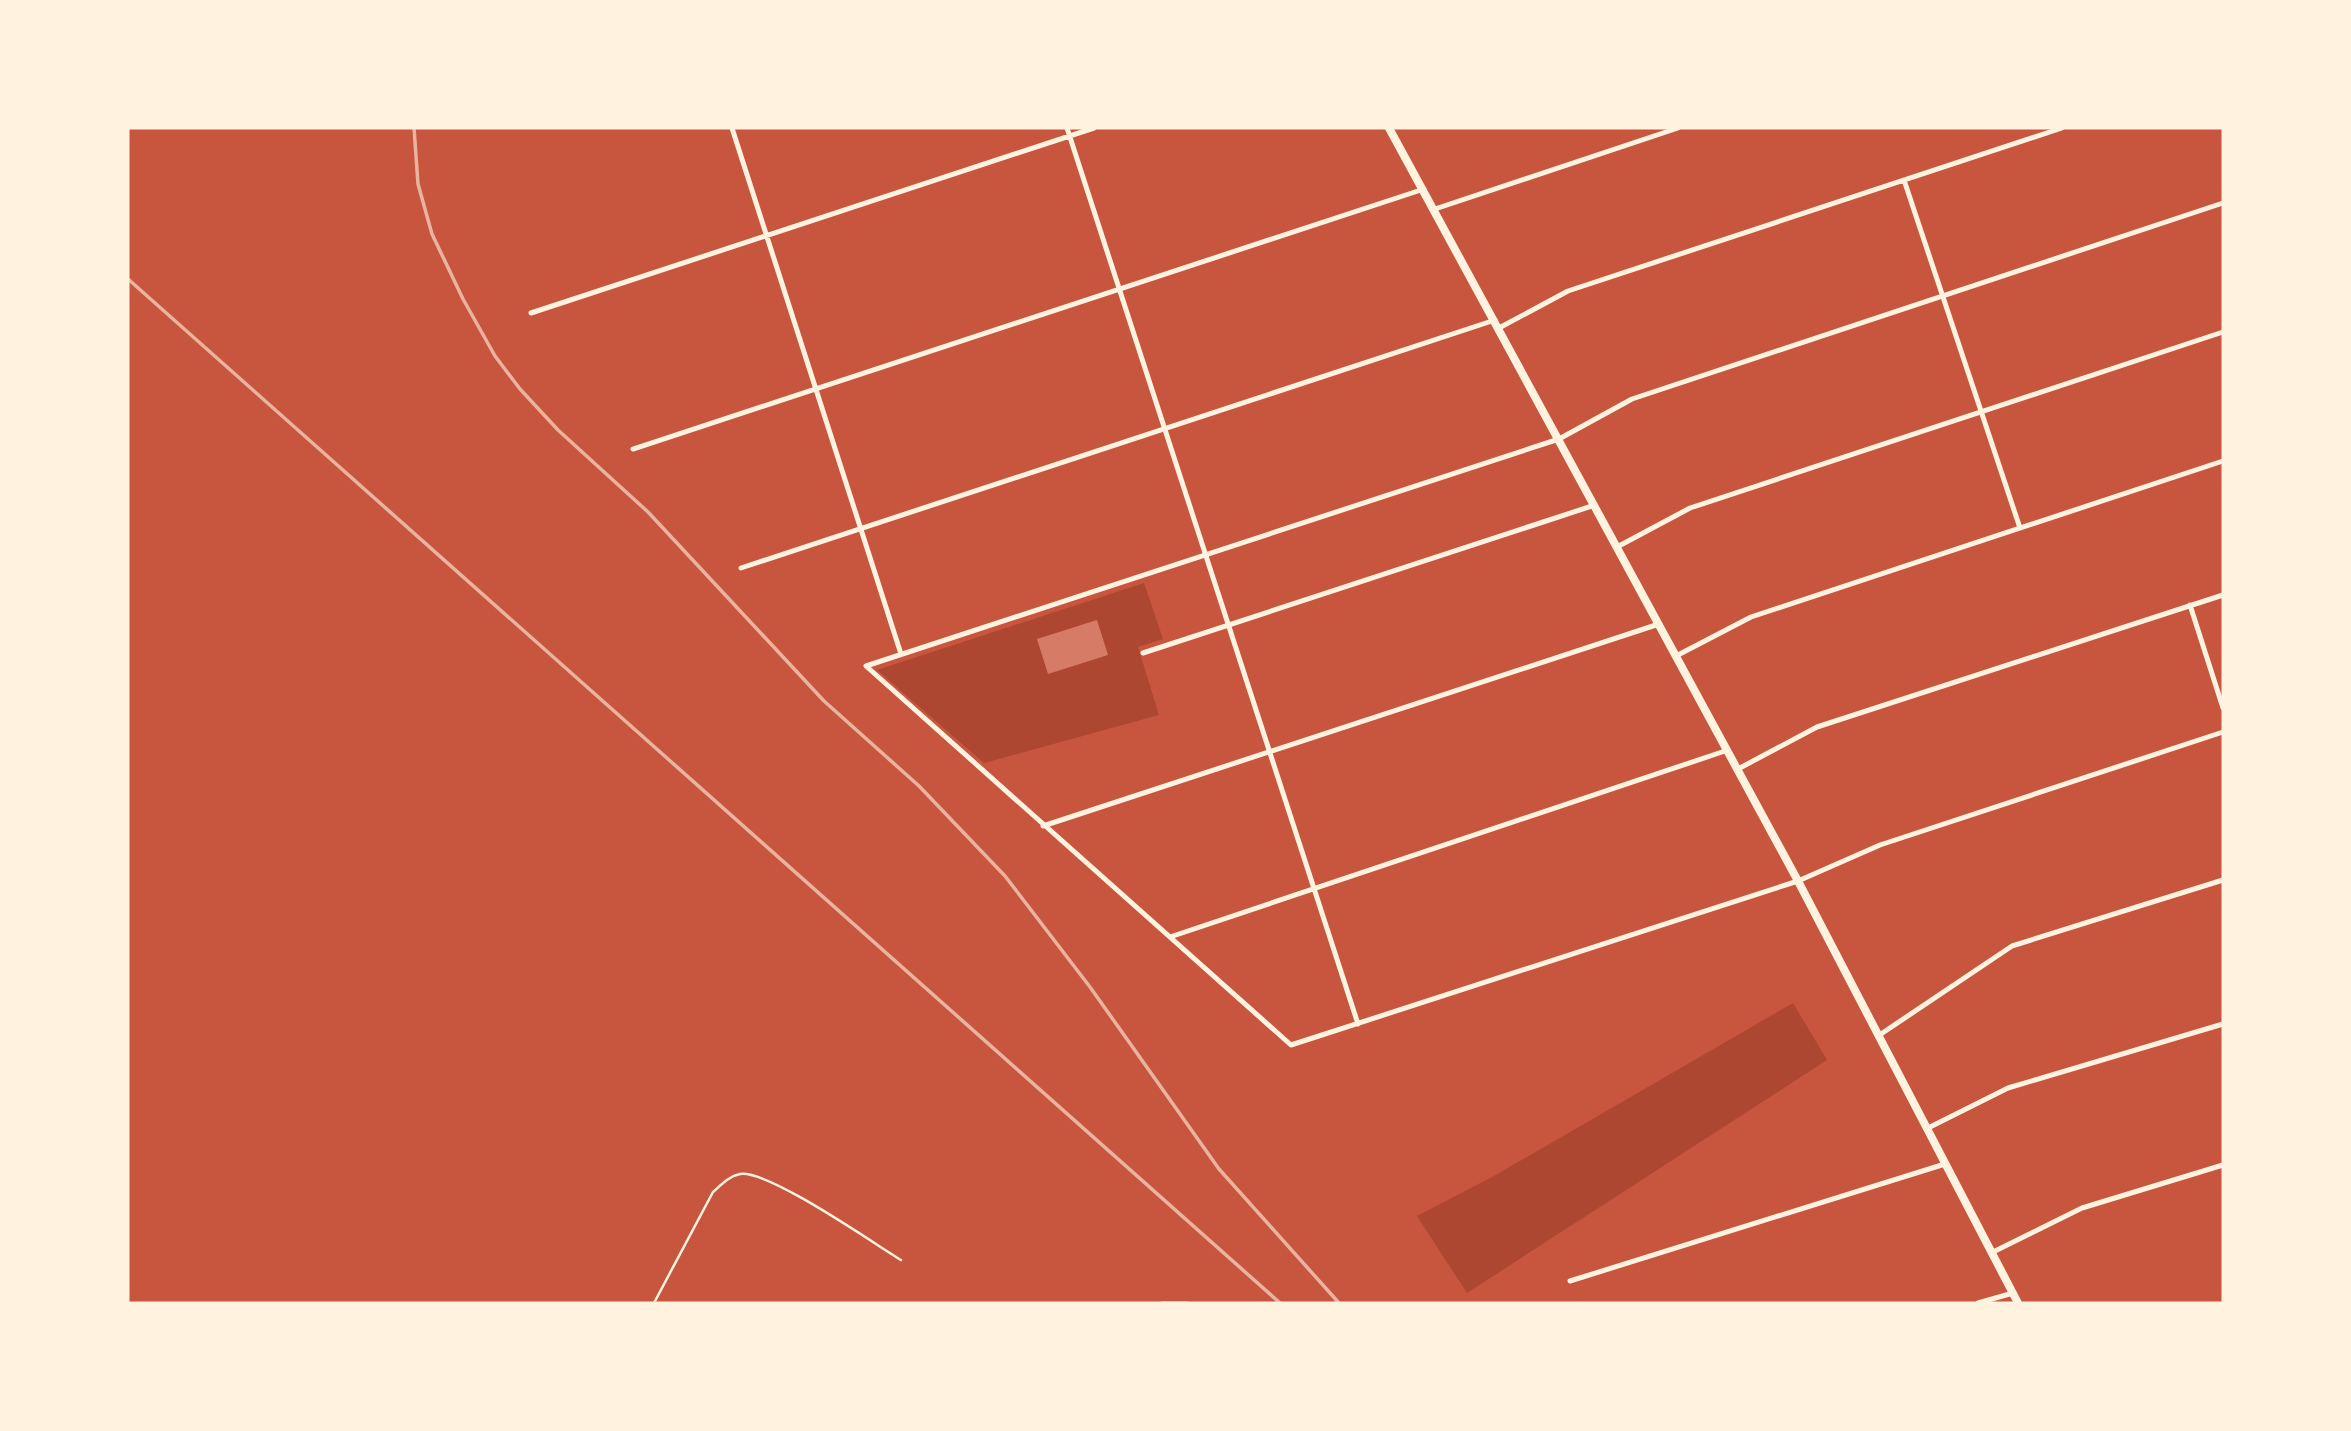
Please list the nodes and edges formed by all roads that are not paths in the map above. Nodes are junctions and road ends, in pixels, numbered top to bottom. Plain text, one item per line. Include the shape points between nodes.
1 (732, 128) edge
2 (1067, 128) edge
3 (1094, 128) edge
4 (1389, 128) edge
5 (1678, 128) edge
6 (2062, 128) edge
7 (1069, 136) junction
8 (1904, 180) junction
9 (1424, 189) junction
10 (2223, 203) edge
11 (1435, 209) junction
12 (767, 234) junction
13 (1118, 288) junction
14 (1942, 297) junction
15 (531, 313) dead end
16 (1497, 324) junction
17 (2223, 332) edge
18 (815, 388) junction
19 (1981, 412) junction
20 (1163, 429) junction
21 (1559, 439) junction
22 (633, 449) dead end
23 (2223, 461) edge
24 (1595, 505) junction
25 (859, 528) junction
26 (2020, 528) junction
27 (1617, 547) junction
28 (1204, 554) junction
29 (741, 568) dead end
30 (2223, 595) edge
31 (2190, 606) junction
32 (1659, 624) junction
33 (1228, 626) junction
34 (1143, 653) dead end
35 (901, 654) junction
36 (1676, 656) junction
37 (2223, 708) edge
38 (2223, 733) edge
39 (1728, 750) junction
40 (1269, 753) junction
41 (1738, 769) junction
42 (1043, 826) junction
43 (2223, 880) edge
44 (1798, 881) junction
45 (1314, 889) junction
46 (1170, 937) junction
47 (1358, 1024) junction
48 (2223, 1024) edge
49 (1878, 1036) junction
50 (1926, 1129) junction
51 (1945, 1164) junction
52 (2223, 1165) edge
53 (1992, 1253) junction
54 (901, 1260) dead end
55 (1570, 1281) dead end
56 (2013, 1293) junction
57 (654, 1303) edge
58 (1978, 1303) edge
59 (2018, 1303) edge

1 - 12 street
2 - 7 street
3 - 7 street
4 - 9 main road
5 - 11 street
6 - 8 street
7 - 12 street
7 - 13 street
8 - 14 street
8 - 16 street via 1568,291
9 - 11 main road
9 - 13 street
10 - 14 street
11 - 16 main road
12 - 15 street
12 - 18 street
13 - 18 street
13 - 20 street
14 - 19 street
14 - 21 street via 1632,399
16 - 20 street
16 - 21 main road
17 - 19 street
18 - 22 street
18 - 25 street
19 - 26 street
19 - 27 street via 1690,508
20 - 25 street
20 - 28 street
21 - 24 main road
21 - 28 street
23 - 26 street
24 - 27 main road
24 - 33 street
25 - 29 street
25 - 35 street
26 - 36 street via 1751,617
27 - 32 main road
28 - 33 street
28 - 35 street
30 - 31 street
31 - 37 street
31 - 41 street via 1817,727
32 - 36 main road
32 - 40 street
33 - 34 street
33 - 40 street
35 - 42 street via 866,666
36 - 39 main road
38 - 44 street via 1880,845
39 - 41 main road
39 - 45 street
40 - 42 street
40 - 45 street
41 - 44 main road
42 - 46 street
43 - 49 street via 2012,946
44 - 47 street
44 - 49 main road
45 - 46 street
45 - 47 street
46 - 47 street via 1290,1045
48 - 50 street via 2008,1088
49 - 50 main road
50 - 51 main road
51 - 53 main road
51 - 55 street
52 - 53 street via 2082,1208
53 - 56 main road
54 - 57 lane via 767,1178 741,1174 725,1180 713,1192
56 - 58 street
56 - 59 main road

